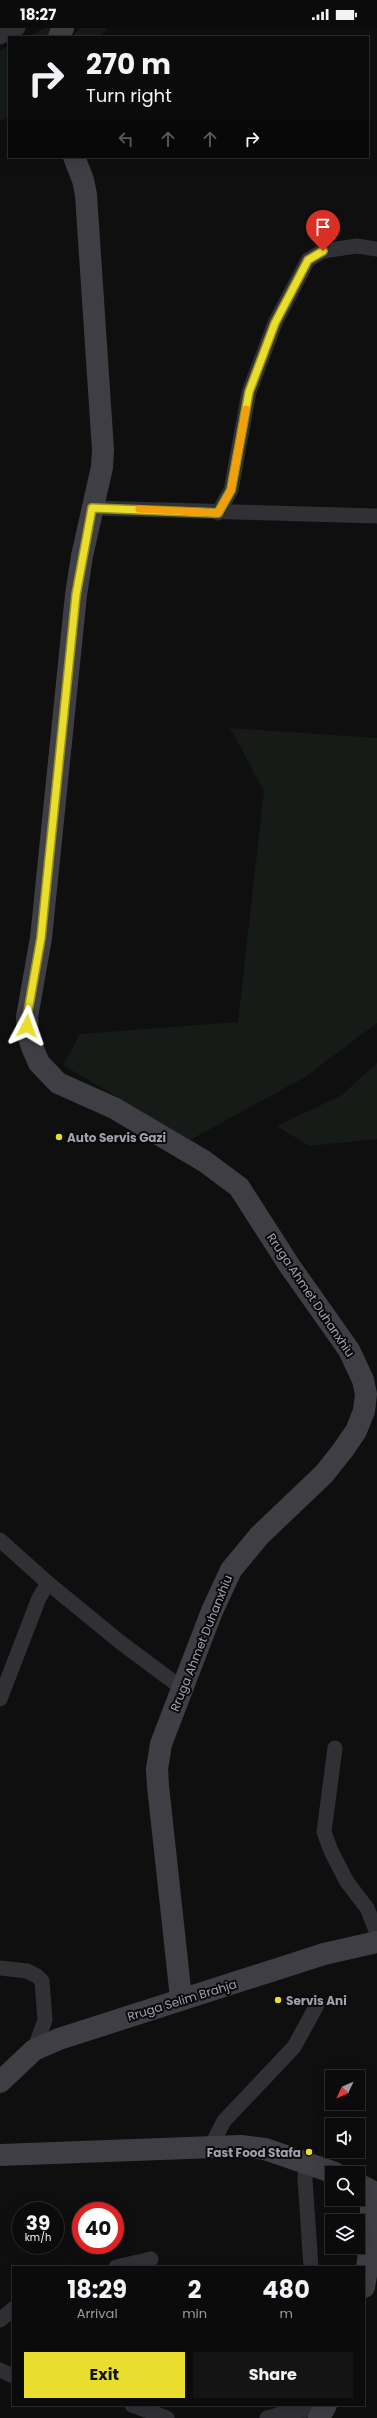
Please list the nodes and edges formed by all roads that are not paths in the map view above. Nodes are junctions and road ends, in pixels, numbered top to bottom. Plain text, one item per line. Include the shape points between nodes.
1 (18, 28) edge
2 (0, 37) edge
3 (74, 158) edge
4 (377, 249) edge
5 (92, 508) junction
6 (218, 513) junction
7 (377, 516) edge
8 (0, 1540) edge
9 (48, 1583) junction
10 (182, 1689) junction
11 (0, 1699) edge
12 (335, 1748) dead end
13 (377, 1933) edge
14 (377, 1942) edge
15 (0, 1968) edge
16 (181, 1998) junction
17 (317, 2005) dead end
18 (34, 2050) junction
19 (0, 2082) edge
20 (211, 2146) junction
21 (0, 2155) edge
22 (306, 2164) junction
23 (325, 2170) edge
24 (368, 2186) edge
25 (151, 2259) dead end
26 (120, 2266) edge
27 (311, 2266) edge
28 (365, 2281) edge
29 (12, 2310) edge
30 (0, 2320) edge
31 (0, 2370) edge
32 (12, 2376) edge
33 (135, 2406) edge
34 (291, 2408) edge
35 (323, 2411) edge
36 (167, 2418) edge
37 (267, 2418) edge

1 - 2 street
3 - 5 street, Rruga Ahmet Duhanxhiu via 86,195 103,422 102,467
4 - 6 street via 357,246 323,251 308,260 275,323 249,392 231,490
5 - 6 street
5 - 10 street, Rruga Ahmet Duhanxhiu via 76,595 41,938 27,1017 28,1034 39,1063 58,1083 114,1108 222,1173 239,1187 289,1265 349,1350 364,1380 366,1394 364,1411 356,1431 343,1450 324,1474 259,1536 231,1570
6 - 7 street
8 - 9 street
9 - 10 street
9 - 11 street
10 - 16 street, Rruga Ahmet Duhanxhiu via 161,1744 157,1769
12 - 13 street via 324,1832 347,1882 367,1908
14 - 16 street, Rruga Selim Brahja via 324,1954
15 - 18 street via 27,1971 42,1981 45,2020
16 - 18 street, Rruga Selim Brahja via 59,2039
17 - 20 street via 294,2047 224,2121
18 - 19 street, Rruga Selim Brahja
20 - 21 street
20 - 22 street via 265,2149
22 - 23 street
22 - 27 street
24 - 28 street via 372,2213
25 - 26 street
29 - 30 street
31 - 32 street
33 - 36 street
34 - 35 street
34 - 37 street

